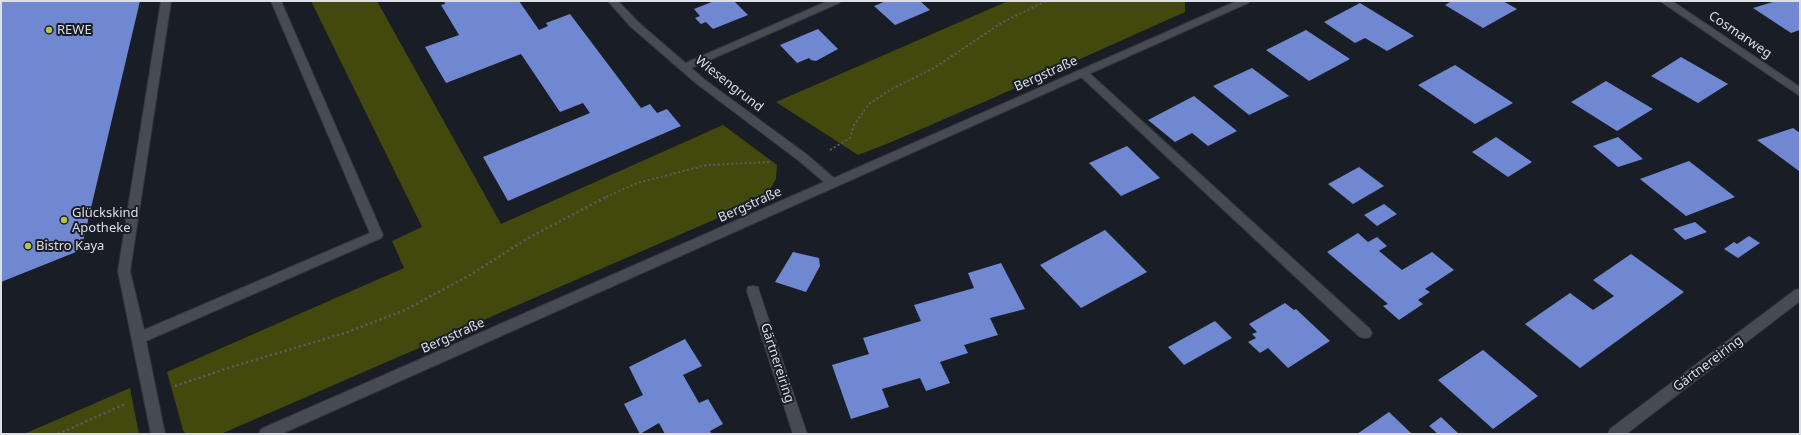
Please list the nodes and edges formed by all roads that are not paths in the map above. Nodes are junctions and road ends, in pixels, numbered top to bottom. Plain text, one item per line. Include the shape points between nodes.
1 (166, 1) edge
2 (276, 1) edge
3 (614, 1) edge
4 (836, 1) edge
5 (1665, 1) edge
6 (1239, 2) edge
7 (685, 67) junction
8 (1083, 73) junction
9 (1800, 92) edge
10 (833, 183) junction
11 (753, 291) dead end
12 (1800, 294) edge
13 (1365, 333) dead end
14 (140, 338) junction
15 (158, 434) edge
16 (266, 434) edge
17 (800, 434) edge
18 (1615, 434) edge

1 - 14 street via 124,271
2 - 14 street via 377,235
3 - 7 street, Wiesengrund via 634,24
4 - 7 street
5 - 9 street, Cosmarweg
6 - 8 street, Bergstraße
7 - 10 street, Wiesengrund
8 - 10 street, Bergstraße
8 - 13 street
10 - 16 street, Bergstraße
11 - 17 street, Gärtnereiring
12 - 18 street, Gärtnereiring
14 - 15 street

